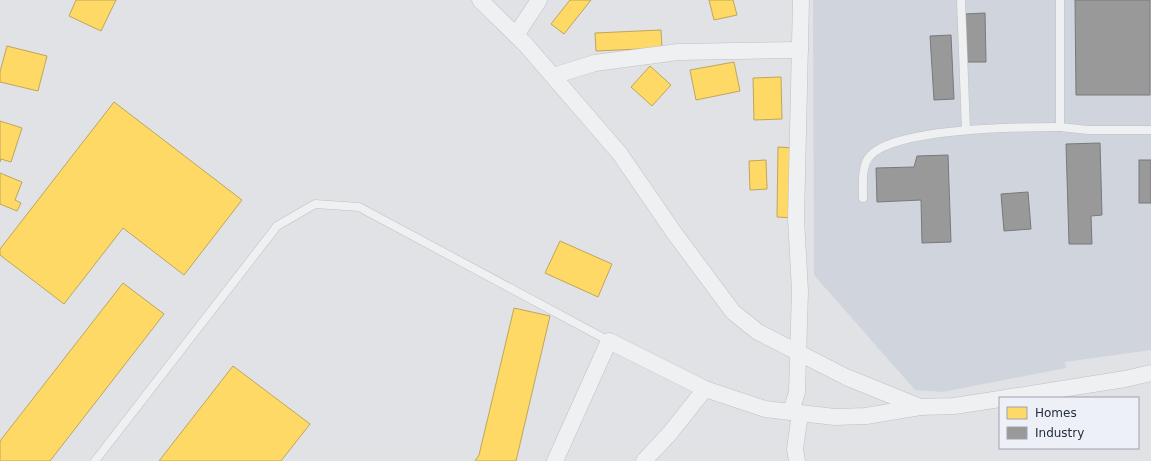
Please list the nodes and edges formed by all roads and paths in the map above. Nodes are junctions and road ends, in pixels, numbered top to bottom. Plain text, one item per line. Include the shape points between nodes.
1 (480, 0) edge
2 (539, 0) edge
3 (801, 0) edge
4 (961, 0) edge
5 (1060, 0) edge
6 (516, 35) junction
7 (800, 50) junction
8 (553, 76) junction
9 (1060, 127) junction
10 (966, 130) junction
11 (1151, 130) edge
12 (862, 198) dead end
13 (609, 341) junction
14 (798, 352) junction
15 (1151, 373) edge
16 (705, 389) junction
17 (1011, 397) edge
18 (999, 399) edge
19 (920, 407) junction
20 (795, 413) junction
21 (95, 461) edge
22 (555, 461) edge
23 (644, 461) edge
24 (797, 461) edge

1 - 6 street
2 - 6 street
3 - 7 street
4 - 10 lane
5 - 9 lane
6 - 8 street
7 - 8 street via 678,52 594,63
7 - 14 street via 796,219 800,291
8 - 14 street via 620,154 733,312 758,332
9 - 10 lane
9 - 11 lane via 1088,130
10 - 12 lane via 887,144 874,152 868,158 864,169
13 - 16 street
13 - 21 lane via 359,207 315,204 277,226
13 - 22 street
14 - 19 street via 846,377
14 - 20 street
15 - 17 street
16 - 20 street via 765,409
16 - 23 street
18 - 19 street via 954,406
19 - 20 street via 835,418
20 - 24 street

